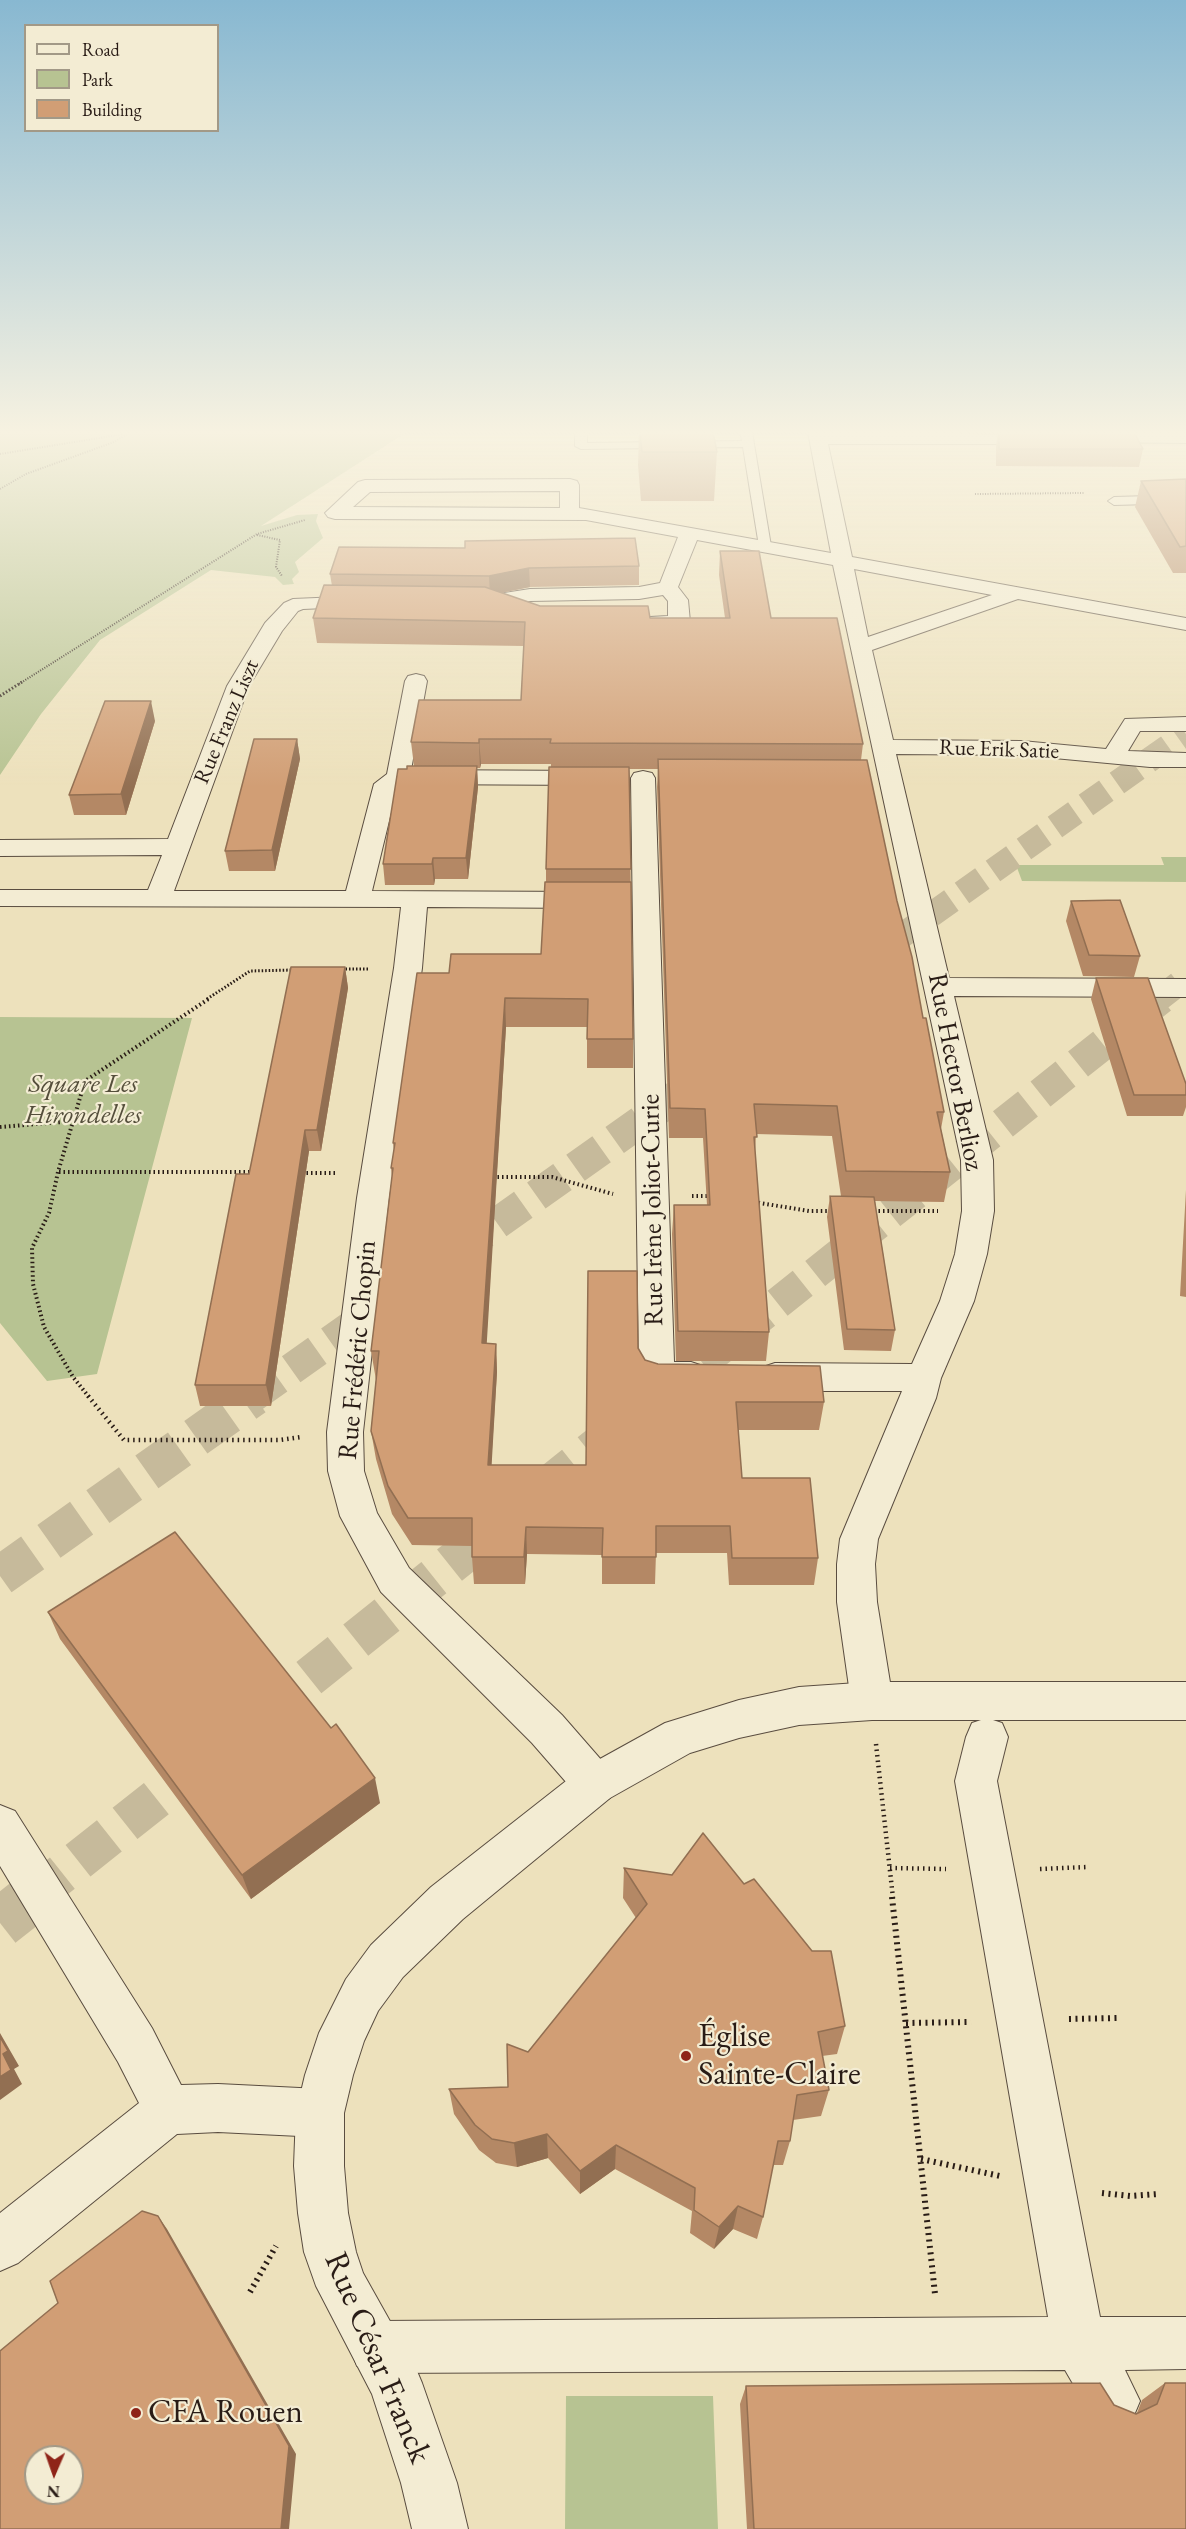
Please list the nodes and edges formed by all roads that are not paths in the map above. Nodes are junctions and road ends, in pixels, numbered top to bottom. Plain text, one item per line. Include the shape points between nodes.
1 (683, 550) edge
2 (787, 550) edge
3 (840, 550) edge
4 (841, 560) junction
5 (669, 588) junction
6 (1018, 593) junction
7 (385, 603) edge
8 (490, 603) junction
9 (455, 604) edge
10 (528, 619) edge
11 (622, 622) edge
12 (1186, 624) edge
13 (860, 647) junction
14 (416, 681) dead end
15 (1186, 724) edge
16 (884, 747) junction
17 (1113, 756) junction
18 (1186, 760) edge
19 (398, 777) junction
20 (177, 847) junction
21 (0, 848) edge
22 (159, 897) junction
23 (0, 898) edge
24 (357, 898) junction
25 (415, 899) junction
26 (626, 900) junction
27 (939, 987) junction
28 (1186, 988) tunnel mouth
29 (715, 1376) edge
30 (750, 1376) edge
31 (923, 1378) junction
32 (872, 1701) junction
33 (1186, 1701) edge
34 (987, 1737) dead end
35 (595, 1784) junction
36 (0, 1826) edge
37 (168, 2110) junction
38 (320, 2113) junction
39 (0, 2245) edge
40 (1079, 2343) junction
41 (1186, 2343) edge
42 (376, 2348) junction
43 (1113, 2401) edge
44 (440, 2529) edge

1 - 5 street
2 - 4 street
3 - 4 street, Rue Hector Berlioz
4 - 6 street
4 - 13 street, Rue Hector Berlioz
5 - 8 street via 639,593 530,595
5 - 11 street via 678,600 679,622
6 - 12 street
6 - 13 street
7 - 20 street, Rue Franz Liszt via 300,603 291,607 273,628 238,686
8 - 9 street
8 - 10 street
13 - 16 street, Rue Hector Berlioz
14 - 19 street
15 - 17 street via 1133,724
16 - 17 street, Rue Erik Satie via 1022,748
16 - 27 street, Rue Hector Berlioz via 878,779
17 - 18 street, Rue Erik Satie
19 - 24 street via 386,784
19 - 26 street, Rue Irène Joliot-Curie via 654,778
20 - 21 street
20 - 22 street, Rue Franz Liszt
22 - 23 street
22 - 24 street
24 - 25 street
25 - 26 street
25 - 35 street, Rue Frédéric Chopin via 345,1432 346,1472 359,1516 395,1580 547,1729
26 - 29 street, Rue Irène Joliot-Curie via 653,1196 657,1376
27 - 28 street
27 - 31 street, Rue Hector Berlioz via 977,1160 978,1211 957,1302
30 - 31 street
31 - 32 street, Rue Hector Berlioz via 859,1539 857,1602
32 - 33 street, Rue César Franck
32 - 35 street, Rue César Franck via 799,1706 739,1719 680,1737
34 - 40 street via 976,1781
35 - 38 street, Rue César Franck via 447,1903 387,1961 362,1995 343,2033
36 - 37 street via 135,2045
37 - 38 street
37 - 39 street
38 - 42 street, Rue César Franck via 322,2213 330,2252 342,2286
40 - 41 street
40 - 42 street
40 - 43 street
42 - 44 street, Rue César Franck via 395,2383 429,2483

